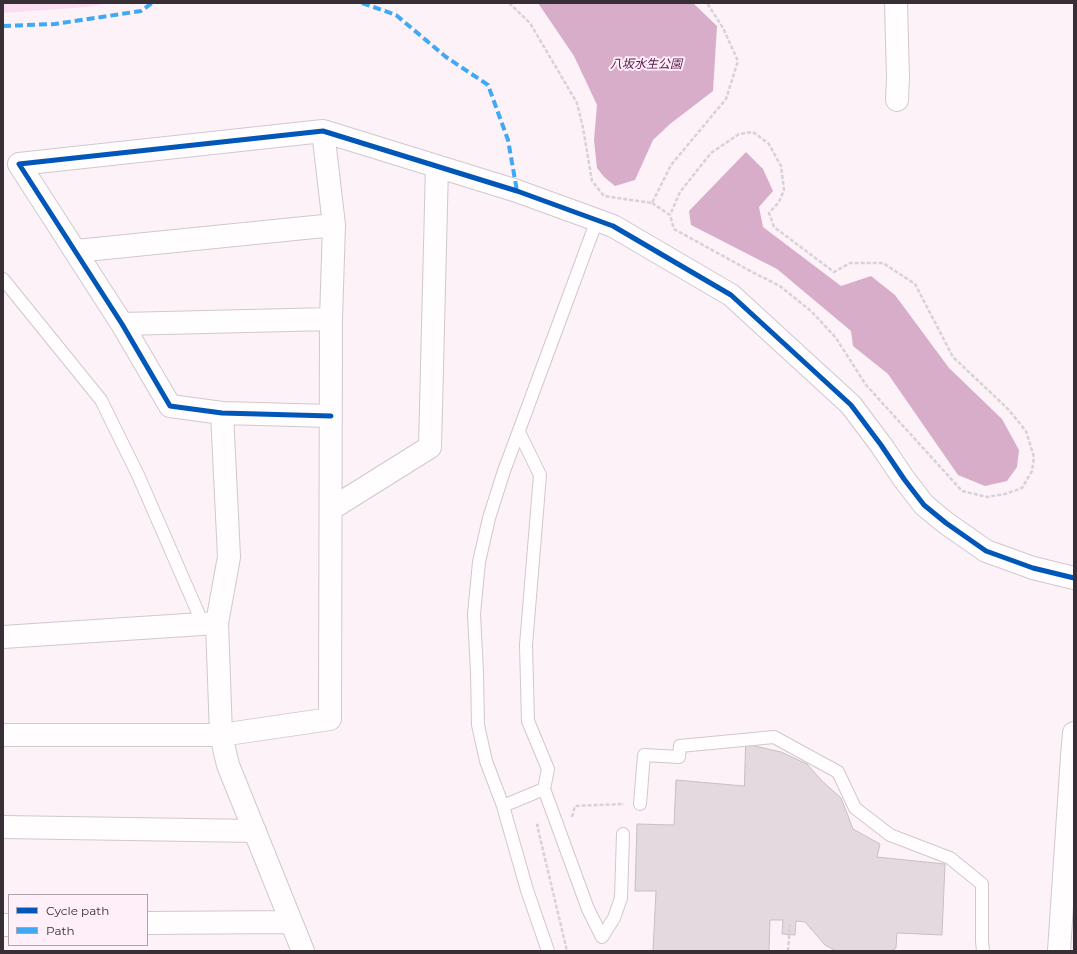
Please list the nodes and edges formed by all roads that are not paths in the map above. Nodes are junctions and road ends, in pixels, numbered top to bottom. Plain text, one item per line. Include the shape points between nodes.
1 (896, 3) edge
2 (896, 100) dead end
3 (323, 131) junction
4 (437, 166) junction
5 (597, 220) junction
6 (334, 225) junction
7 (76, 251) junction
8 (3, 279) edge
9 (331, 319) junction
10 (122, 324) junction
11 (222, 413) junction
12 (331, 416) junction
13 (519, 432) junction
14 (331, 509) junction
15 (1074, 578) edge
16 (210, 624) junction
17 (3, 637) edge
18 (1074, 733) edge
19 (3, 735) edge
20 (222, 735) junction
21 (544, 789) junction
22 (640, 804) dead end
23 (503, 806) junction
24 (3, 827) edge
25 (255, 831) junction
26 (623, 834) dead end
27 (291, 922) junction
28 (148, 923) edge
29 (303, 951) edge
30 (548, 951) edge
31 (983, 951) edge
32 (1059, 951) edge

1 - 2 street
3 - 4 street
3 - 6 street
3 - 7 street via 19,164
4 - 5 street
4 - 14 street via 430,447
5 - 13 lane
5 - 15 street via 613,226 731,295 851,405 924,505 946,523 986,551 1033,568
6 - 7 street
6 - 9 street
7 - 10 street
8 - 16 lane via 101,400
9 - 10 street
9 - 12 street
10 - 11 street via 170,406
11 - 12 street
11 - 16 street via 229,557
12 - 14 street
13 - 21 lane via 540,475 526,645 528,721 548,769
13 - 23 lane via 487,525 478,562 474,614 478,725 486,761
14 - 20 street via 330,719
16 - 17 street
16 - 20 street
18 - 32 street
19 - 20 street
20 - 25 street via 228,765
21 - 23 lane
21 - 26 lane via 588,909 602,937 614,918 621,898
22 - 31 lane via 644,756 679,756 680,746 774,737 838,772 855,808 890,835 950,858 982,884
23 - 30 lane
24 - 25 street
25 - 27 street
27 - 28 street
27 - 29 street

